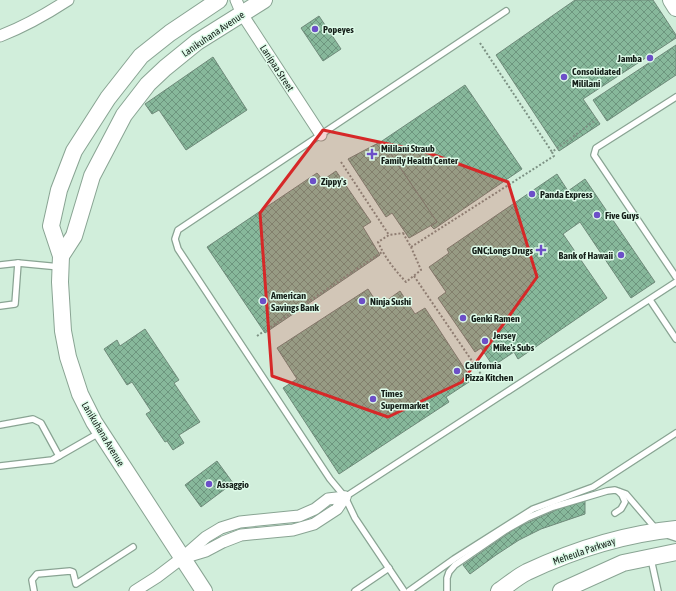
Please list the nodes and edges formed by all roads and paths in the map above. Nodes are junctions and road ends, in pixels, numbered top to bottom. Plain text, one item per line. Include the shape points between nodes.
1 (68, 0) edge
2 (219, 0) edge
3 (264, 0) edge
4 (671, 0) edge
5 (239, 7) edge
6 (676, 8) edge
7 (506, 11) dead end
8 (0, 36) edge
9 (480, 43) dead end
10 (676, 97) edge
11 (598, 119) dead end
12 (321, 134) junction
13 (552, 152) junction
14 (341, 162) dead end
15 (389, 235) junction
16 (411, 247) junction
17 (382, 252) junction
18 (60, 261) junction
19 (18, 263) junction
20 (0, 265) edge
21 (414, 276) junction
22 (676, 277) edge
23 (676, 282) edge
24 (650, 300) junction
25 (0, 306) edge
26 (257, 336) dead end
27 (676, 339) edge
28 (485, 380) dead end
29 (0, 425) edge
30 (101, 432) junction
31 (676, 433) edge
32 (59, 456) junction
33 (0, 466) edge
34 (615, 490) junction
35 (345, 497) junction
36 (615, 513) dead end
37 (676, 529) edge
38 (657, 531) junction
39 (676, 538) edge
40 (133, 547) dead end
41 (676, 552) edge
42 (650, 557) junction
43 (182, 558) junction
44 (389, 568) junction
45 (76, 584) junction
46 (34, 591) edge
47 (76, 591) edge
48 (135, 591) edge
49 (204, 591) edge
50 (355, 591) edge
51 (404, 591) edge
52 (409, 591) edge
53 (447, 591) edge
54 (499, 591) edge
55 (561, 591) edge
56 (658, 591) edge

1 - 8 street via 21,28
2 - 18 main road, Lanikuhana Avenue via 170,32 142,56 108,98 74,151 58,190 51,226
3 - 5 main road, Lanikuhana Avenue
4 - 6 main road
5 - 12 street, Lanipaa Street
5 - 18 main road, Lanikuhana Avenue via 164,68 124,115 92,176 74,236
7 - 12 lane
9 - 13 path
10 - 22 lane via 596,148 594,155
11 - 13 path
12 - 35 lane via 178,230 175,239 178,249 330,479
13 - 16 path via 554,156
14 - 15 path
15 - 16 path via 403,233
15 - 17 path via 378,242
16 - 21 path via 421,270
17 - 21 path via 406,282
17 - 26 path
18 - 19 lane
18 - 30 main road, Lanikuhana Avenue via 63,331 68,358 80,394
19 - 20 lane
19 - 25 lane via 15,304
21 - 28 path
23 - 24 lane
24 - 27 lane
24 - 35 lane
29 - 32 lane via 37,420
30 - 32 lane
30 - 43 main road, Lanikuhana Avenue
31 - 52 lane via 593,487 533,508
32 - 33 lane via 52,460
34 - 36 lane via 621,493 625,502
34 - 38 lane via 626,494
34 - 53 lane via 538,512 506,530 455,565 447,578
35 - 43 street via 328,499 299,516 240,522 221,528 206,536
35 - 44 lane
37 - 38 main road, Meheula Parkway
38 - 39 lane
38 - 54 main road, Meheula Parkway via 610,540 568,555 525,573
40 - 45 lane
41 - 42 main road
42 - 55 main road via 623,563
42 - 56 lane
43 - 48 street
43 - 49 main road, Lanikuhana Avenue
44 - 50 lane
44 - 51 lane
45 - 46 lane via 73,572 70,571 37,574 32,580
45 - 47 lane

